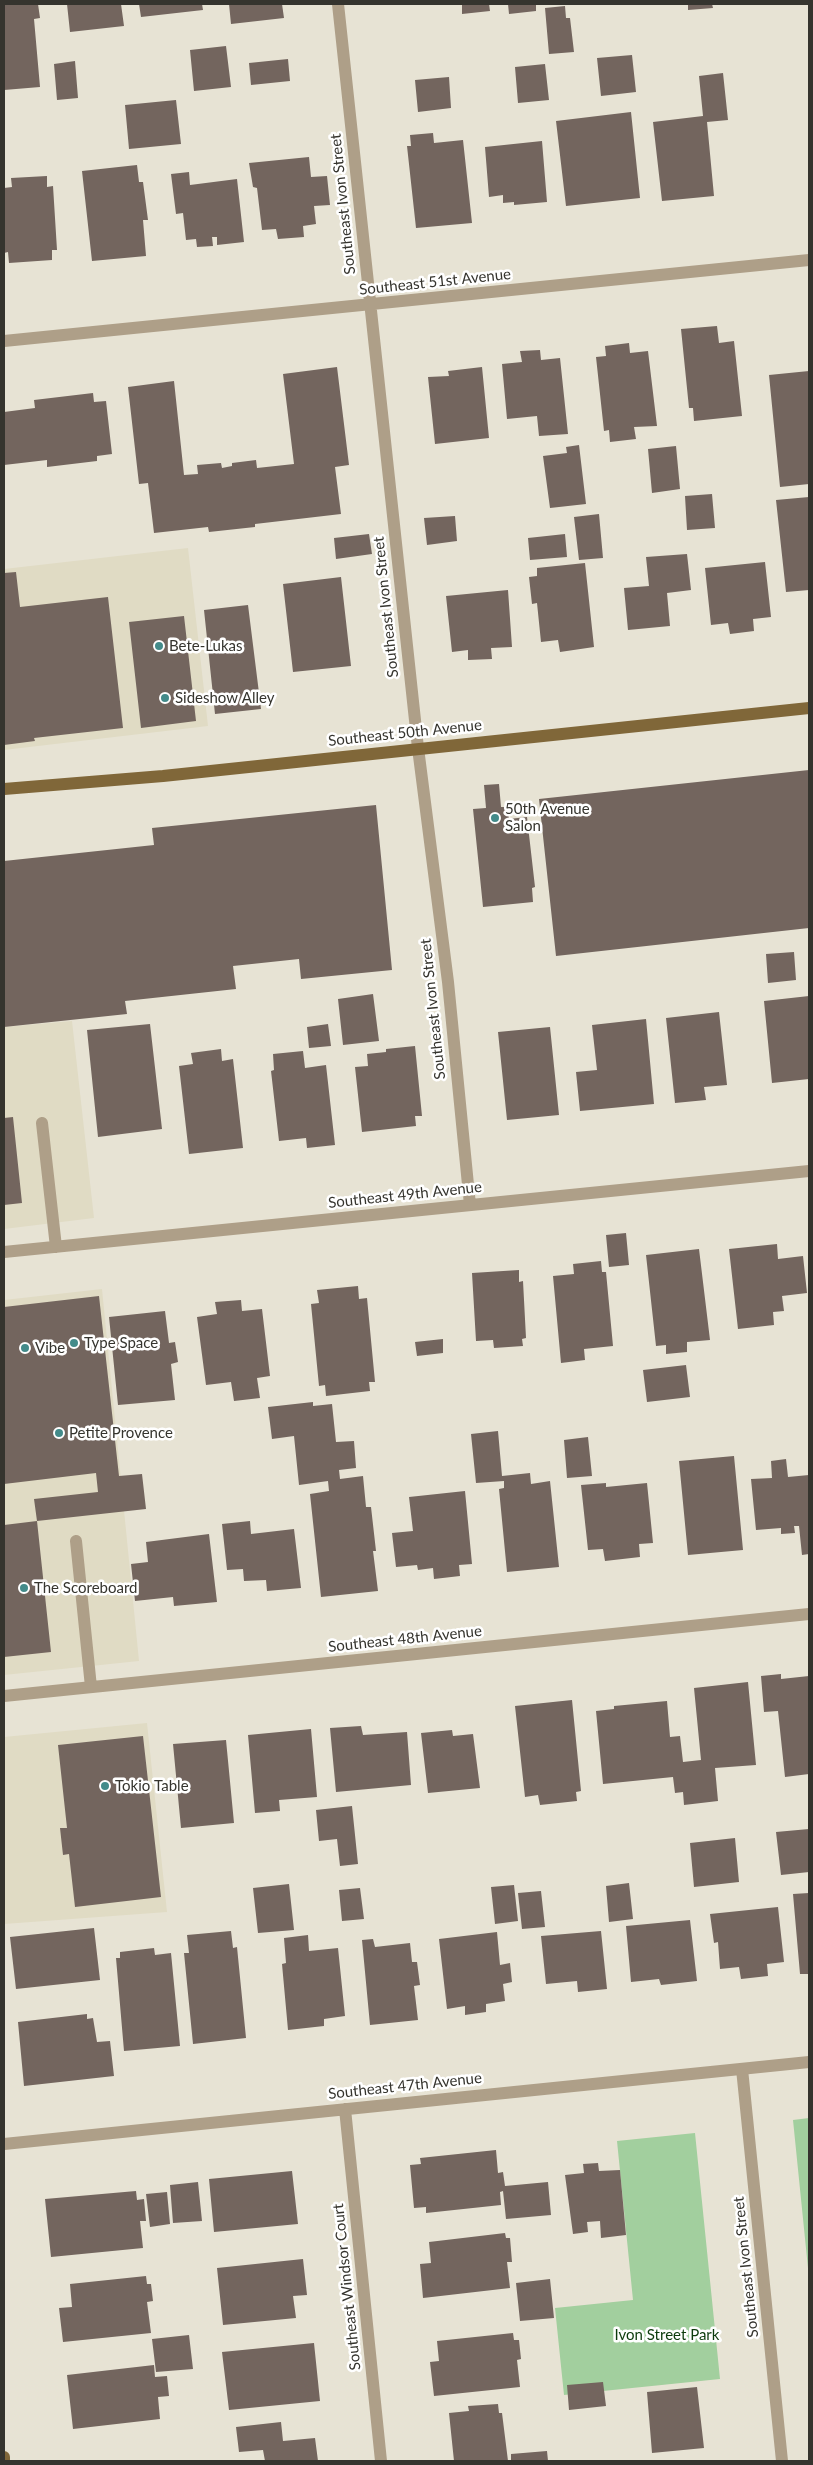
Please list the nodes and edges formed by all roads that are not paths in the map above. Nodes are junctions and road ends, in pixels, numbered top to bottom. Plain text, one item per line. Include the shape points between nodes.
1 (338, 4) edge
2 (809, 260) edge
3 (370, 306) junction
4 (4, 341) edge
5 (809, 708) edge
6 (418, 748) junction
7 (4, 789) edge
8 (42, 1123) dead end
9 (809, 1171) edge
10 (470, 1205) junction
11 (56, 1247) junction
12 (4, 1252) edge
13 (76, 1541) dead end
14 (809, 1614) edge
15 (90, 1687) junction
16 (4, 1696) edge
17 (809, 2062) edge
18 (742, 2068) junction
19 (345, 2108) junction
20 (4, 2144) edge
21 (4, 2457) edge
22 (4, 2461) edge
23 (382, 2461) edge
24 (782, 2461) edge

1 - 3 street, Southeast Ivon Street
2 - 3 street, Southeast 51st Avenue
3 - 4 street, Southeast 51st Avenue
3 - 6 street, Southeast Ivon Street
5 - 6 main road, Southeast 50th Avenue
6 - 7 main road, Southeast 50th Avenue via 163,776
6 - 10 street, Southeast Ivon Street via 448,982
8 - 11 street
9 - 10 street, Southeast 49th Avenue
10 - 11 street, Southeast 49th Avenue
11 - 12 street, Southeast 49th Avenue
13 - 15 street
14 - 15 street, Southeast 48th Avenue
15 - 16 street, Southeast 48th Avenue
17 - 18 street, Southeast 47th Avenue
18 - 19 street, Southeast 47th Avenue
18 - 24 street, Southeast Ivon Street
19 - 20 street, Southeast 47th Avenue
19 - 23 street, Southeast Windsor Court
21 - 22 main road

